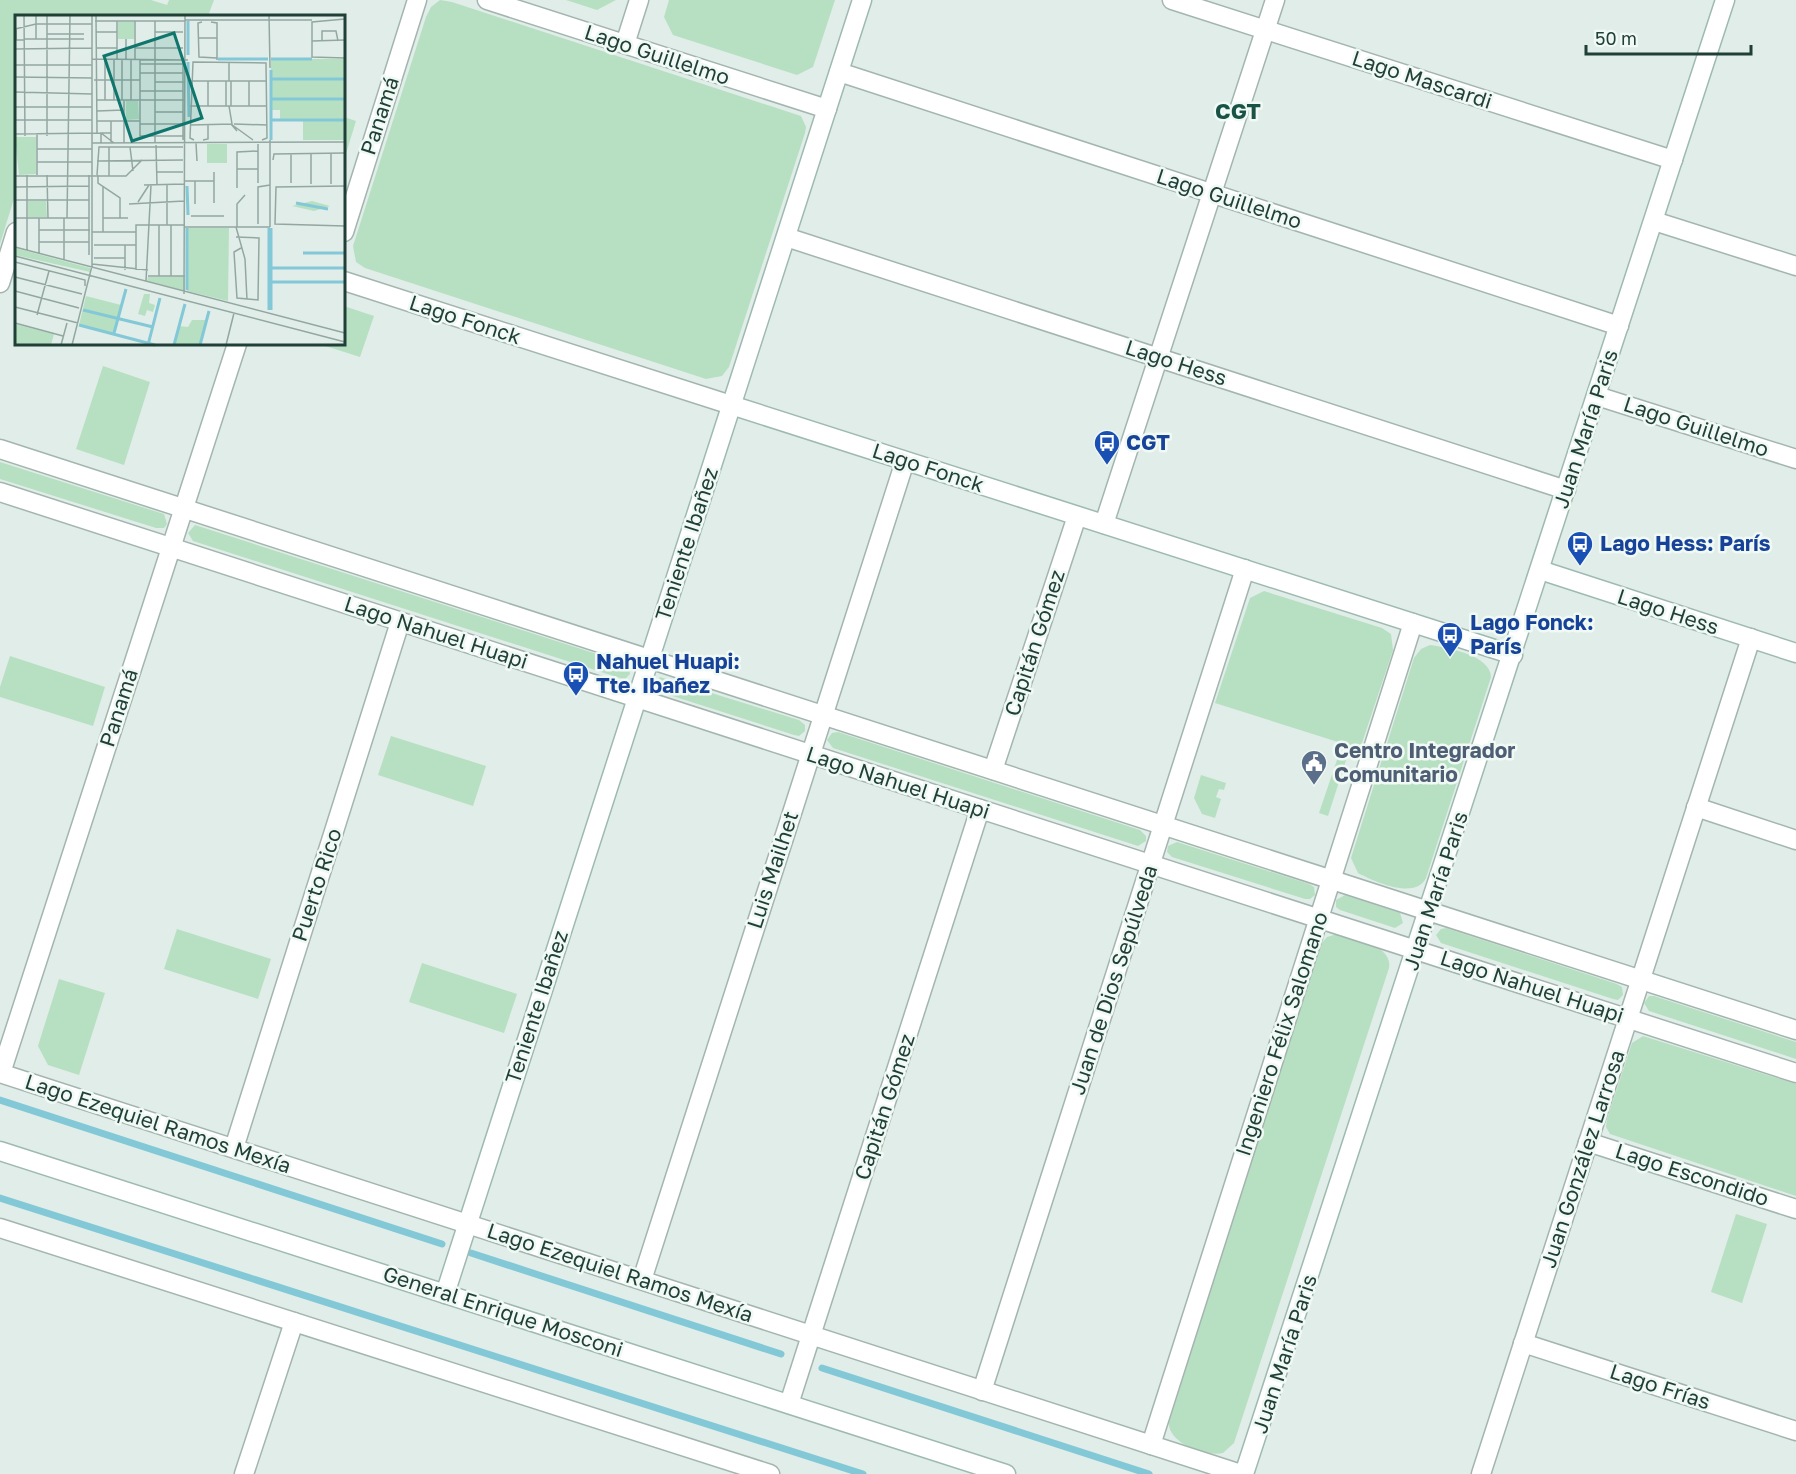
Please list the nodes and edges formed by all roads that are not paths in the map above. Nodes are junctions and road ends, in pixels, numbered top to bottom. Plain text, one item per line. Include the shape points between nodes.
1 (417, 0) edge
2 (487, 0) edge
3 (639, 0) edge
4 (862, 0) edge
5 (1172, 0) edge
6 (1275, 0) edge
7 (1725, 0) edge
8 (1265, 30) junction
9 (625, 44) junction
10 (839, 72) junction
11 (827, 109) junction
12 (1673, 160) junction
13 (1212, 194) junction
14 (1654, 220) junction
15 (345, 229) edge
16 (15, 235) edge
17 (786, 237) junction
18 (1796, 266) edge
19 (345, 281) edge
20 (0, 283) edge
21 (1619, 326) junction
22 (237, 345) edge
23 (1158, 358) junction
24 (1597, 396) junction
25 (731, 405) junction
26 (0, 449) edge
27 (1796, 459) edge
28 (904, 460) junction
29 (1566, 490) junction
30 (0, 492) edge
31 (184, 508) junction
32 (1077, 516) junction
33 (1104, 524) junction
34 (171, 547) junction
35 (1245, 569) junction
36 (1540, 570) junction
37 (400, 622) junction
38 (1413, 623) junction
39 (1751, 638) junction
40 (1796, 653) edge
41 (1513, 655) junction
42 (650, 659) junction
43 (637, 698) junction
44 (823, 715) junction
45 (810, 754) junction
46 (993, 770) junction
47 (1696, 807) junction
48 (981, 809) junction
49 (1163, 825) junction
50 (1796, 840) edge
51 (1151, 864) junction
52 (1331, 879) junction
53 (1429, 911) junction
54 (1319, 919) junction
55 (1417, 950) junction
56 (1641, 979) junction
57 (1628, 1019) junction
58 (1796, 1030) edge
59 (1, 1073) edge
60 (1796, 1073) edge
61 (1588, 1142) junction
62 (234, 1148) junction
63 (0, 1151) edge
64 (1796, 1209) edge
65 (467, 1224) junction
66 (0, 1228) edge
67 (642, 1280) junction
68 (445, 1294) junction
69 (294, 1322) junction
70 (811, 1335) junction
71 (1523, 1343) junction
72 (982, 1391) junction
73 (789, 1404) junction
74 (1796, 1431) edge
75 (1151, 1445) junction
76 (244, 1474) edge
77 (770, 1474) edge
78 (1006, 1474) edge
79 (1242, 1474) edge
80 (1481, 1474) edge

1 - 15 street, Panamá
2 - 9 street, Lago Guillelmo
3 - 9 street
4 - 10 street, Teniente Ibañez
5 - 8 street, Lago Mascardi
6 - 8 street
7 - 12 street, Juan María Paris
8 - 12 street, Lago Mascardi
8 - 13 street
9 - 11 street, Lago Guillelmo
10 - 11 street, Teniente Ibañez
10 - 13 street, Lago Guillelmo
11 - 17 street, Teniente Ibañez
12 - 14 street, Juan María Paris
13 - 21 street, Lago Guillelmo
13 - 23 street
14 - 18 street
14 - 21 street, Juan María Paris
16 - 20 street
17 - 23 street, Lago Hess
17 - 25 street, Teniente Ibañez
19 - 25 street, Lago Fonck
21 - 24 street, Juan María Paris
22 - 31 street, Panamá
23 - 29 street, Lago Hess
23 - 33 street
24 - 27 street, Lago Guillelmo
24 - 29 street, Juan María Paris
25 - 28 street, Lago Fonck
25 - 42 street, Teniente Ibañez
26 - 31 street, Lago Nahuel Huapi
28 - 32 street, Lago Fonck
28 - 44 street, Luis Mailhet
29 - 36 street, Juan María Paris
30 - 34 street, Lago Nahuel Huapi
31 - 34 street, Panamá
31 - 42 street, Lago Nahuel Huapi
32 - 33 street, Lago Fonck
32 - 46 street, Capitán Gómez
33 - 35 street, Lago Fonck
34 - 37 street, Lago Nahuel Huapi
34 - 59 street, Panamá
35 - 38 street, Lago Fonck
35 - 49 street, Juan de Dios Sepúlveda
36 - 39 street, Lago Hess
36 - 41 street, Juan María Paris
37 - 43 street, Lago Nahuel Huapi
37 - 62 street, Puerto Rico
38 - 41 street, Lago Fonck
38 - 52 street, Ingeniero Félix Salomano
39 - 40 street, Lago Hess
39 - 47 street, Juan González Larrosa
41 - 53 street, Juan María Paris
42 - 43 street, Teniente Ibañez
42 - 44 street, Lago Nahuel Huapi
43 - 45 street, Lago Nahuel Huapi
43 - 65 street, Teniente Ibañez
44 - 45 street, Luis Mailhet
44 - 46 street, Lago Nahuel Huapi
45 - 48 street, Lago Nahuel Huapi
45 - 67 street, Luis Mailhet
46 - 49 street, Lago Nahuel Huapi
47 - 50 street
47 - 56 street, Juan González Larrosa
48 - 51 street, Lago Nahuel Huapi
48 - 70 street, Capitán Gómez
49 - 51 street, Juan de Dios Sepúlveda
49 - 52 street, Lago Nahuel Huapi
51 - 54 street, Lago Nahuel Huapi
51 - 72 street, Juan de Dios Sepúlveda
52 - 53 street, Lago Nahuel Huapi
52 - 54 street, Ingeniero Félix Salomano
53 - 55 street, Juan María Paris
53 - 56 street, Lago Nahuel Huapi
54 - 55 street, Lago Nahuel Huapi
54 - 75 street, Ingeniero Félix Salomano
55 - 57 street, Lago Nahuel Huapi
55 - 79 street, Juan María Paris
56 - 57 street, Juan González Larrosa
56 - 58 street, Lago Nahuel Huapi
57 - 60 street, Lago Nahuel Huapi
57 - 61 street, Juan González Larrosa
59 - 62 street, Lago Ezequiel Ramos Mexía
61 - 64 street, Lago Escondido
61 - 71 street, Juan González Larrosa
62 - 65 street, Lago Ezequiel Ramos Mexía
63 - 68 street, General Enrique Mosconi
65 - 67 street, Lago Ezequiel Ramos Mexía
65 - 68 street, Teniente Ibañez
66 - 69 street
67 - 70 street, Lago Ezequiel Ramos Mexía
68 - 73 street, General Enrique Mosconi
69 - 76 street
69 - 77 street
70 - 72 street, Lago Ezequiel Ramos Mexía
70 - 73 street, Capitán Gómez
71 - 74 street, Lago Frías
71 - 80 street, Juan González Larrosa
72 - 75 street, Lago Ezequiel Ramos Mexía
73 - 78 street, General Enrique Mosconi
75 - 79 street, Lago Ezequiel Ramos Mexía

